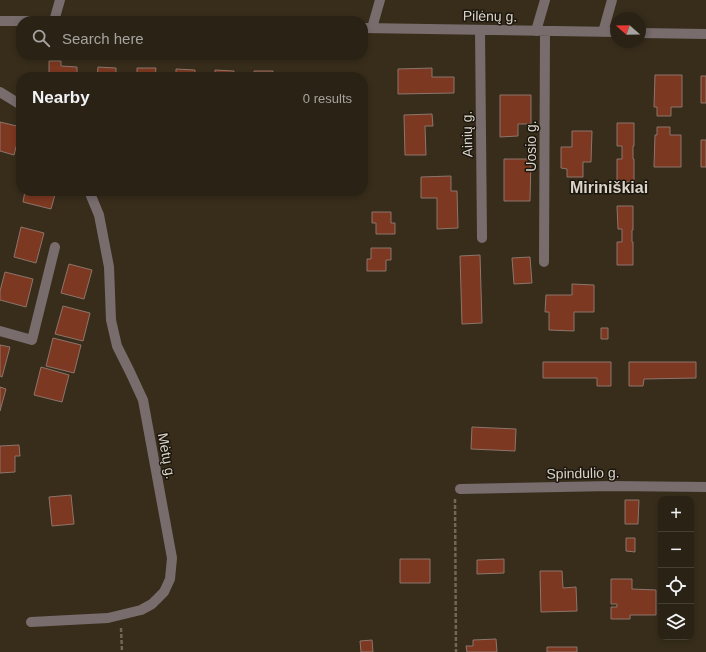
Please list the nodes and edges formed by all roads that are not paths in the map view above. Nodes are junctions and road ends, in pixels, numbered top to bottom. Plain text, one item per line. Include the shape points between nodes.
1 (60, 0) edge
2 (380, 0) edge
3 (545, 0) edge
4 (612, 0) edge
5 (55, 16) edge
6 (0, 21) edge
7 (16, 21) edge
8 (368, 28) edge
9 (480, 30) junction
10 (540, 31) junction
11 (603, 32) junction
12 (610, 32) edge
13 (646, 33) edge
14 (706, 34) edge
15 (0, 92) edge
16 (16, 102) edge
17 (91, 196) edge
18 (482, 238) dead end
19 (55, 247) dead end
20 (544, 262) dead end
21 (0, 331) edge
22 (706, 487) edge
23 (460, 489) road end
24 (31, 622) dead end

1 - 5 street
2 - 8 street
3 - 10 street, Uosio g.
4 - 11 street
6 - 7 street
8 - 9 street, Pilėnų g.
9 - 10 street, Pilėnų g.
9 - 18 street, Ainių g.
10 - 11 street, Pilėnų g.
10 - 20 street, Uosio g.
11 - 12 street, Pilėnų g.
13 - 14 street
15 - 16 street
17 - 24 street, Mėtų g. via 99,216 109,267 111,320 117,346 143,400 172,558 170,579 164,592 152,604 141,610 108,618
19 - 21 street via 32,340
22 - 23 street, Spindulio g.

